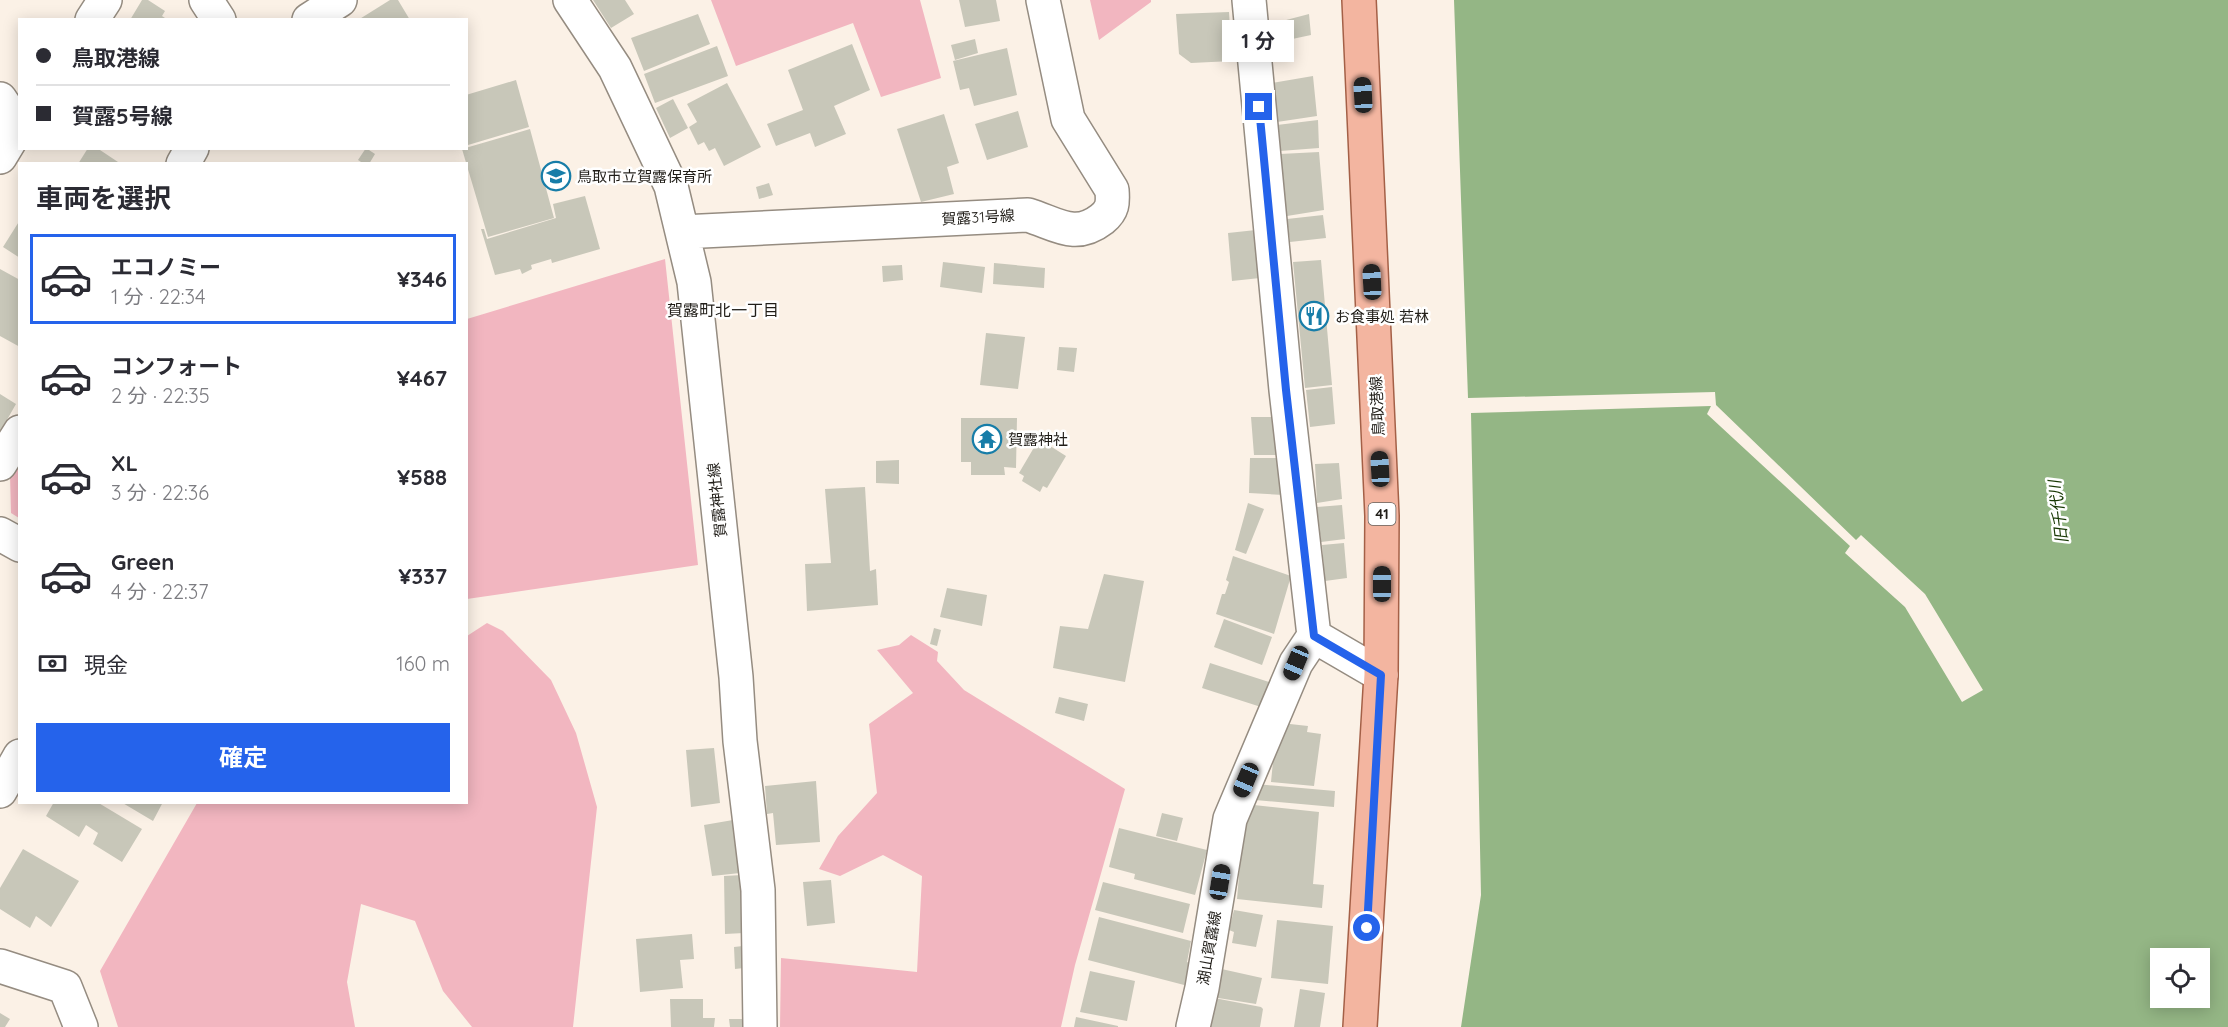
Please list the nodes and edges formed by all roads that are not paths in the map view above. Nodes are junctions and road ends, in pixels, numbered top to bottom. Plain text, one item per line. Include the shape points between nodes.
1 (105, 0) edge
2 (206, 0) edge
3 (340, 0) edge
4 (570, 0) edge
5 (1043, 0) edge
6 (1249, 0) edge
7 (1359, 0) edge
8 (93, 18) edge
9 (218, 18) edge
10 (312, 18) edge
11 (0, 99) edge
12 (18, 124) edge
13 (18, 127) edge
14 (0, 157) edge
15 (682, 232) junction
16 (18, 435) edge
17 (0, 464) edge
18 (0, 534) edge
19 (18, 544) edge
20 (1314, 636) junction
21 (1381, 675) junction
22 (18, 760) edge
23 (0, 791) edge
24 (0, 966) edge
25 (81, 1027) edge
26 (760, 1027) edge
27 (1193, 1027) edge
28 (1360, 1027) edge

1 - 8 street
2 - 9 street
3 - 10 street
4 - 15 street, 賀露神社線 via 620,79 671,186
5 - 15 street, 賀露31号線 via 1068,119 1112,190 1110,213 1095,224 1082,230 1066,229 1028,215
6 - 20 street
7 - 21 main road, 鳥取港線 / 41 via 1382,516
11 - 12 street
13 - 14 street
15 - 26 street, 賀露神社線 via 694,282 758,890
16 - 17 street
18 - 19 street
20 - 21 street
20 - 27 street, 湖山賀露線 via 1296,663 1230,819
21 - 28 main road, 鳥取港線 / 41
22 - 23 street
24 - 25 street via 64,987

